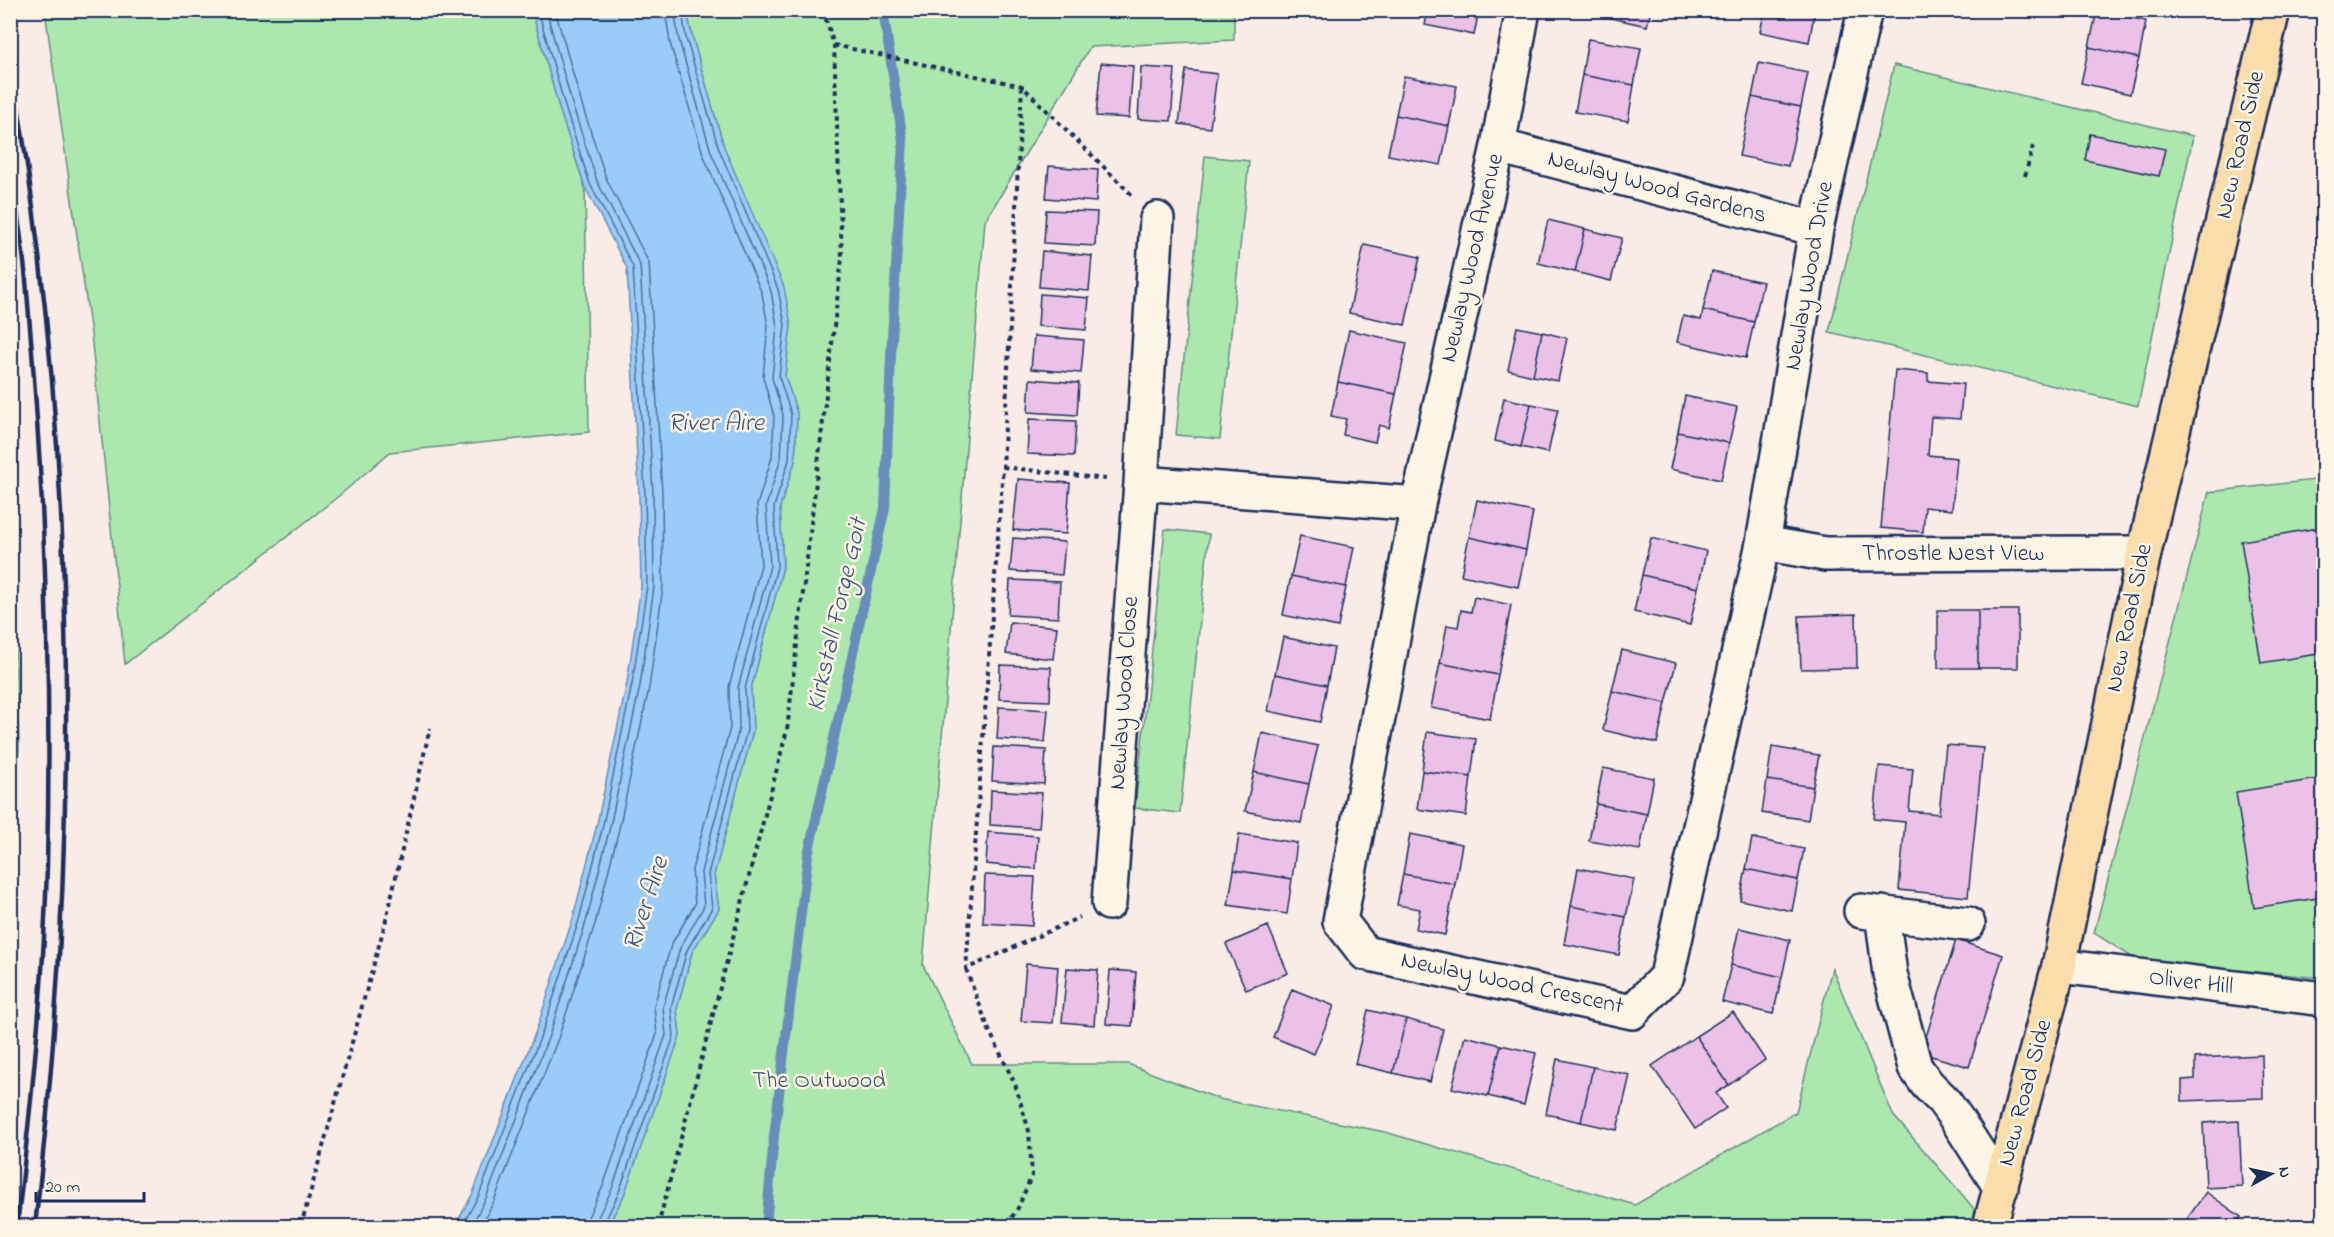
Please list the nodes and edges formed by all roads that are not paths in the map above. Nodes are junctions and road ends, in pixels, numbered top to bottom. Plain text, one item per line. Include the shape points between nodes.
1 (1522, 10) edge
2 (1865, 10) edge
3 (2272, 10) edge
4 (1498, 146) junction
5 (1156, 219) road end
6 (1816, 229) junction
7 (1141, 483) junction
8 (1418, 504) junction
9 (1763, 543) junction
10 (2144, 553) junction
11 (1109, 903) road end
12 (1968, 924) dead end
13 (2059, 966) junction
14 (2324, 999) edge
15 (2001, 1188) junction
16 (1990, 1227) edge

1 - 4 street, Newlay Wood Avenue
2 - 6 street, Newlay Wood Drive
3 - 10 main road, New Road Side
4 - 6 street, Newlay Wood Gardens
4 - 8 street, Newlay Wood Avenue
5 - 7 street, Newlay Wood Close
6 - 9 street, Newlay Wood Drive
7 - 8 street
7 - 11 street, Newlay Wood Close
8 - 9 street, Newlay Wood Crescent via 1341,921 1365,953 1632,1012 1667,976
9 - 10 street, Throstle Nest View via 1825,554
10 - 13 main road, New Road Side
12 - 15 street via 1872,912 1916,1067 1956,1118
13 - 14 street, Oliver Hill
13 - 15 main road, New Road Side
15 - 16 main road, New Road Side

